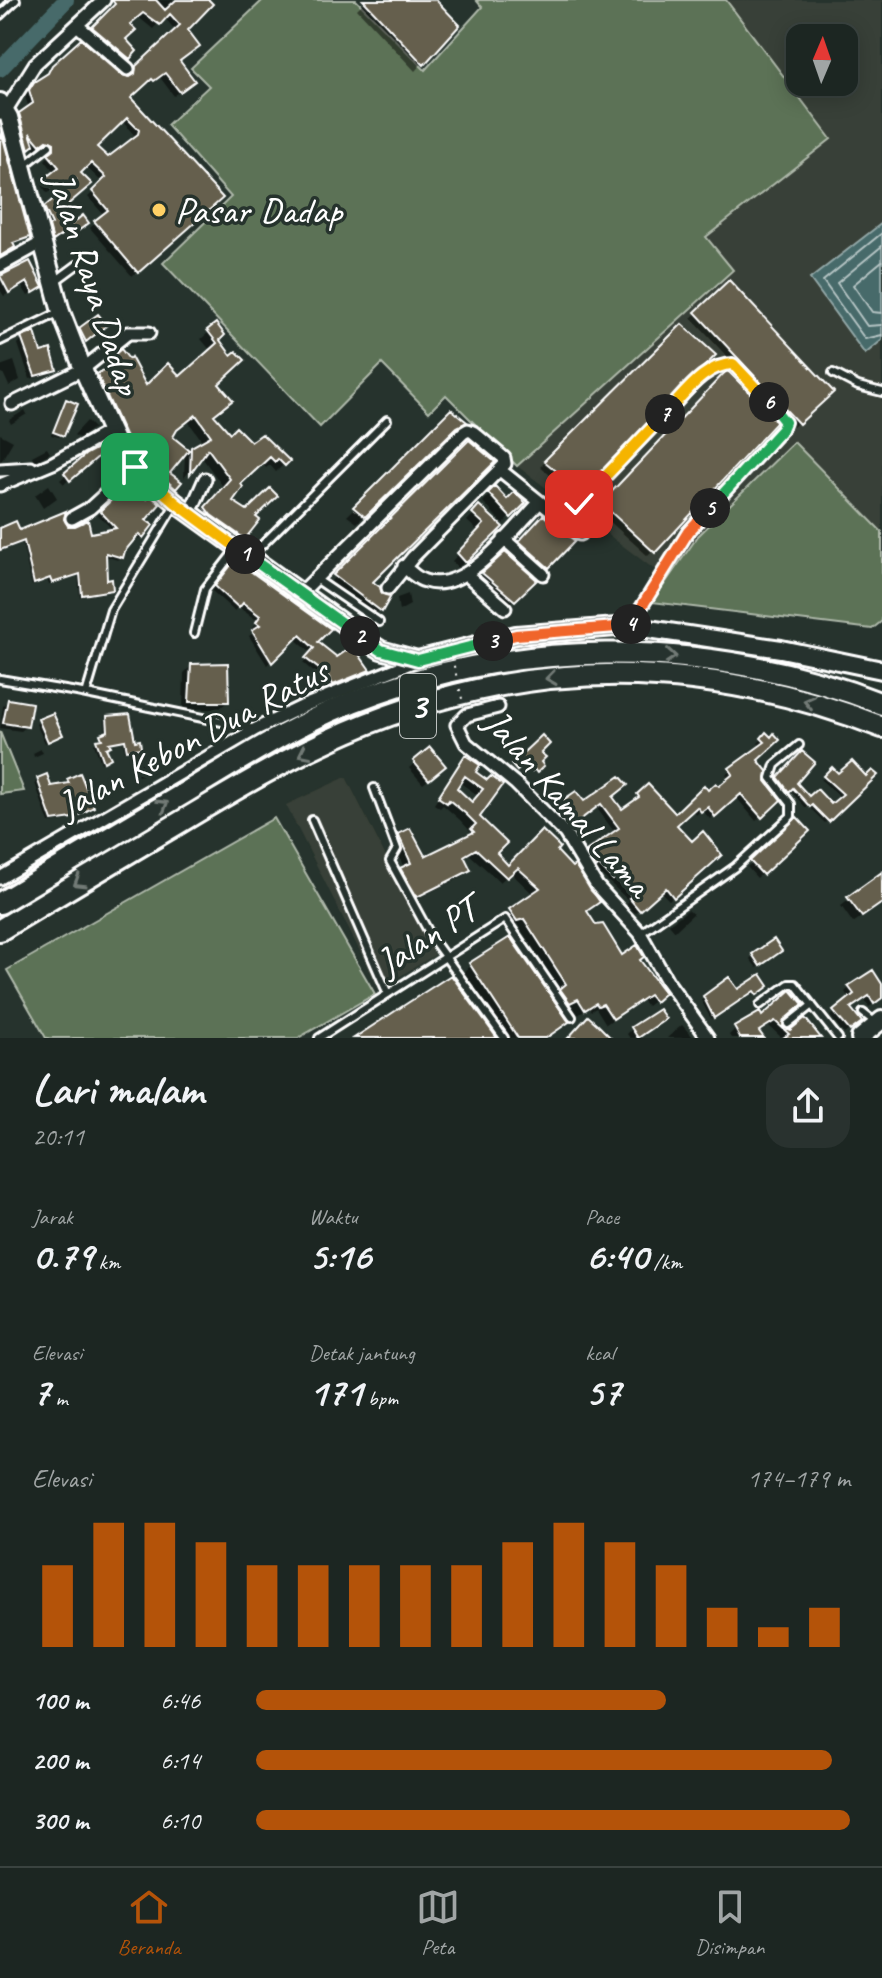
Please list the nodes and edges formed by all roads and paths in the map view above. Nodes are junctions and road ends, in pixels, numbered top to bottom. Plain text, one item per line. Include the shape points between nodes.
1 (104, 0) edge
2 (13, 1) edge
3 (0, 15) edge
4 (77, 25) junction
5 (128, 69) dead end
6 (2, 108) edge
7 (49, 146) dead end
8 (22, 167) junction
9 (43, 239) junction
10 (77, 265) dead end
11 (0, 266) edge
12 (54, 283) junction
13 (61, 312) junction
14 (149, 333) dead end
15 (0, 341) edge
16 (83, 369) junction
17 (833, 373) dead end
18 (882, 392) edge
19 (12, 404) dead end
20 (387, 420) dead end
21 (110, 431) junction
22 (135, 467) junction
23 (40, 468) junction
24 (0, 470) edge
25 (500, 470) junction
26 (205, 479) dead end
27 (0, 485) edge
28 (540, 502) junction
29 (176, 503) junction
30 (579, 504) dead end
31 (190, 513) junction
32 (72, 518) dead end
33 (580, 534) dead end
34 (504, 539) junction
35 (243, 553) junction
36 (404, 566) junction
37 (543, 574) dead end
38 (467, 575) junction
39 (316, 579) junction
40 (388, 588) dead end
41 (301, 593) junction
42 (348, 601) junction
43 (505, 608) dead end
44 (364, 612) junction
45 (333, 618) junction
46 (629, 626) junction
47 (194, 633) dead end
48 (360, 636) junction
49 (452, 658) dead end
50 (418, 660) junction
51 (882, 670) edge
52 (0, 679) edge
53 (86, 694) junction
54 (882, 704) edge
55 (498, 707) dead end
56 (465, 711) dead end
57 (882, 727) edge
58 (256, 729) junction
59 (799, 745) dead end
60 (374, 788) dead end
61 (312, 820) dead end
62 (0, 878) edge
63 (0, 903) edge
64 (0, 930) edge
65 (640, 933) junction
66 (448, 957) junction
67 (388, 994) junction
68 (760, 1005) dead end
69 (812, 1005) junction
70 (572, 1017) dead end
71 (873, 1019) edge
72 (788, 1024) dead end
73 (319, 1038) edge
74 (504, 1038) edge
75 (708, 1038) edge
76 (838, 1038) edge
77 (860, 1038) edge

1 - 4 street
2 - 3 lane
4 - 5 street
4 - 6 street via 35,64
6 - 8 main road, Jalan Raya Dadap
7 - 8 lane
8 - 9 main road, Jalan Raya Dadap
9 - 11 street
9 - 12 main road, Jalan Raya Dadap
10 - 12 lane
12 - 13 main road, Jalan Raya Dadap
13 - 15 lane
13 - 16 main road, Jalan Raya Dadap
14 - 16 street via 128,333
16 - 19 street
16 - 21 main road, Jalan Raya Dadap
17 - 18 lane
20 - 35 lane
21 - 22 main road, Jalan Raya Dadap via 122,456
21 - 23 street
22 - 29 main road, Jalan Raya Dadap
22 - 32 street
23 - 24 street
23 - 27 street
25 - 28 street
25 - 36 street
25 - 39 street via 504,458 468,430
26 - 31 street
28 - 33 street
28 - 34 street
29 - 31 main road, Jalan Raya Dadap
29 - 53 lane via 111,610
30 - 46 lane via 718,365 733,364 783,417 782,429 688,532
31 - 35 main road, Jalan Raya Dadap
34 - 37 street
34 - 38 street
35 - 41 main road, Jalan Raya Dadap
35 - 47 lane via 205,589
36 - 38 street via 428,582
36 - 40 street
38 - 43 street
39 - 41 street
39 - 42 lane
41 - 45 main road, Jalan Raya Dadap
42 - 44 lane
42 - 45 lane
44 - 48 lane
44 - 48 lane via 378,622
45 - 48 main road, Jalan Raya Dadap
46 - 50 main road via 516,635
46 - 51 main road
48 - 50 main road, Jalan Raya Dadap via 381,650
49 - 56 path, bridge
50 - 58 street, Jalan Kebon Dua Ratus
52 - 53 lane
53 - 58 lane
63 -> 54 highway, 3 via 252,752 332,711 474,666 560,655 646,653 725,661 833,685
55 - 65 street, Jalan Kamal Lama via 467,715 457,725 466,743 565,833 597,886
57 -> 64 highway, 3 via 828,706 722,682 647,673 563,676 481,688 347,732 265,772
58 - 62 street, Jalan Kebon Dua Ratus
59 - 65 lane via 775,765 771,778 791,804 791,816 735,867
60 - 66 lane via 397,849 390,861
61 - 67 lane
65 - 75 street, Jalan Kamal Lama
66 - 67 lane, Jalan PT
66 - 70 lane, Jalan PT via 505,919
66 - 74 lane
67 - 73 lane, Jalan PT
68 - 69 lane via 792,984
69 - 72 lane
69 - 76 lane
71 - 77 main road

